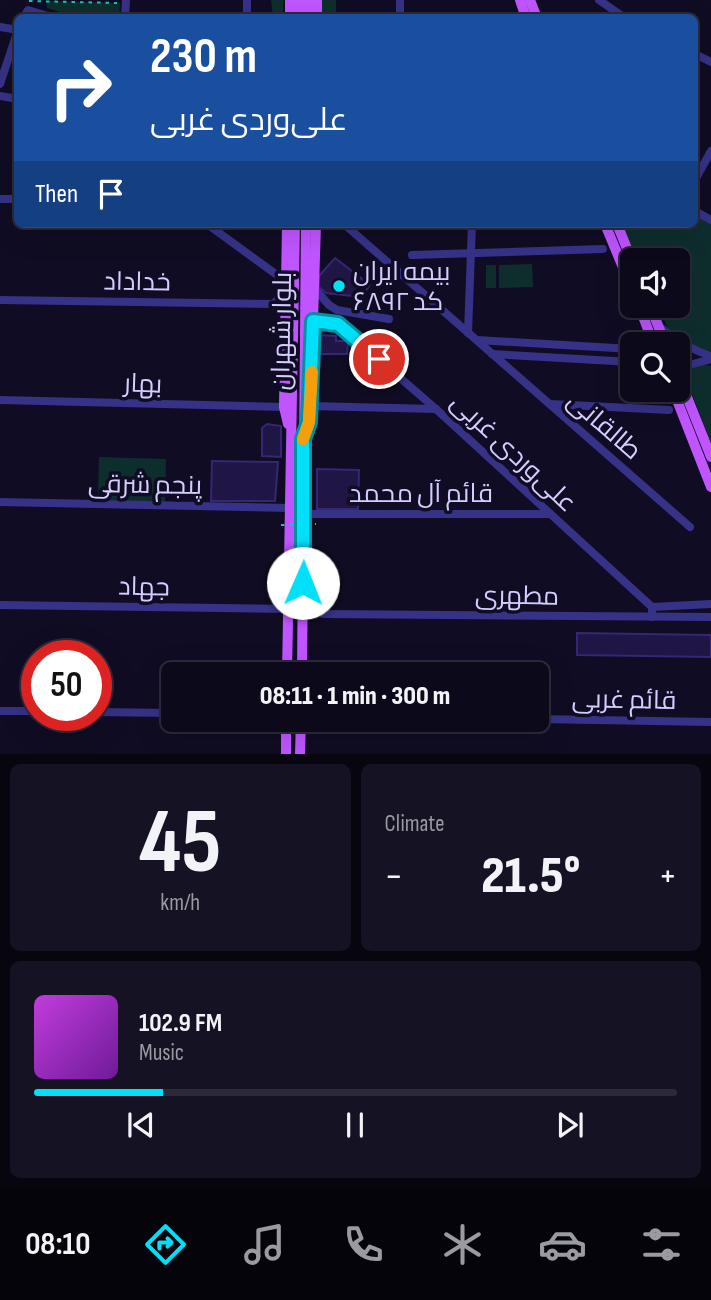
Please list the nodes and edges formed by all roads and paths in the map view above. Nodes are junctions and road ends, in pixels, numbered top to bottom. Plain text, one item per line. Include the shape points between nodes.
1 (599, 0) edge
2 (126, 1) edge
3 (26, 14) edge
4 (619, 14) edge
5 (14, 42) edge
6 (0, 84) edge
7 (711, 151) edge
8 (698, 175) edge
9 (212, 228) edge
10 (287, 228) edge
11 (295, 228) edge
12 (306, 228) edge
13 (316, 228) edge
14 (349, 228) edge
15 (472, 228) edge
16 (607, 228) edge
17 (619, 228) edge
18 (627, 248) edge
19 (603, 249) dead end
20 (471, 253) junction
21 (412, 255) dead end
22 (620, 260) edge
23 (276, 275) dead end
24 (314, 288) junction
25 (286, 291) junction
26 (0, 300) edge
27 (275, 302) junction
28 (344, 312) junction
29 (286, 317) junction
30 (655, 318) edge
31 (389, 319) dead end
32 (313, 321) junction
33 (338, 324) junction
34 (658, 326) junction
35 (661, 332) edge
36 (468, 333) junction
37 (477, 340) junction
38 (620, 348) edge
39 (492, 354) junction
40 (711, 357) edge
41 (620, 361) edge
42 (690, 365) edge
43 (419, 393) junction
44 (0, 400) edge
45 (683, 402) edge
46 (685, 402) edge
47 (549, 404) junction
48 (310, 406) junction
49 (284, 407) junction
50 (412, 407) junction
51 (436, 409) junction
52 (669, 410) dead end
53 (291, 438) junction
54 (303, 439) junction
55 (711, 457) edge
56 (711, 487) edge
57 (0, 502) edge
58 (289, 508) junction
59 (305, 514) junction
60 (550, 514) junction
61 (316, 524) dead end
62 (281, 525) dead end
63 (690, 527) dead end
64 (711, 604) edge
65 (0, 605) edge
66 (652, 607) junction
67 (288, 609) junction
68 (323, 614) dead end
69 (652, 617) junction
70 (711, 617) edge
71 (287, 662) edge
72 (302, 662) edge
73 (0, 711) edge
74 (21, 711) edge
75 (112, 712) edge
76 (161, 713) edge
77 (549, 719) edge
78 (711, 722) edge
79 (286, 732) edge
80 (301, 732) edge
81 (286, 754) edge
82 (300, 754) edge

1 - 4 street
2 - 3 path via 29,1
5 - 6 street
7 - 8 street
9 - 23 street
10 - 25 main road, بلوار شهران
11 - 53 main road, بلوار شهران
12 - 54 main road, بلوار شهران
13 - 24 main road, بلوار شهران
14 - 36 street, طالقانی
15 - 20 street
16 - 22 main road
17 - 18 main road
19 - 20 street
20 - 21 street
20 - 36 street
24 - 28 street via 328,305
24 - 32 main road, بلوار شهران
25 - 27 street
25 - 29 main road, بلوار شهران
26 - 27 street, خداداد
27 - 29 street
28 - 31 street
28 - 33 street
29 - 49 main road, بلوار شهران
30 - 34 main road
32 - 33 street
32 - 48 main road, بلوار شهران
33 - 43 street, علی‌وردی غربی
34 - 35 main road
34 - 40 street
36 - 37 street, طالقانی
37 - 38 street, طالقانی
37 - 39 street, طالقانی
39 - 41 street, طالقانی
39 - 47 street, طالقانی
40 - 42 street
43 - 50 street
43 - 51 street, علی‌وردی غربی
44 - 49 street, بهار
45 - 56 main road
46 - 55 main road
47 - 52 street
47 - 63 street, طالقانی
48 - 50 street
48 - 54 main road, بلوار شهران
49 - 53 main road, بلوار شهران
50 - 51 street
51 - 60 street, علی‌وردی غربی
53 - 58 main road, بلوار شهران
54 - 59 main road, بلوار شهران
57 - 58 street, پنجم شرقی
58 - 67 main road, بلوار شهران
59 - 60 street, قائم آل محمد
59 - 72 main road, بلوار شهران
60 - 66 street, علی‌وردی غربی
61 - 62 path, bridge
64 - 66 street
65 - 67 street, جهاد
66 - 69 street
67 - 71 main road, بلوار شهران
68 - 69 street, مطهری
69 - 70 street, مطهری
73 - 74 street
75 - 76 street
77 - 78 street, قائم غربی
79 - 81 main road
80 - 82 main road

